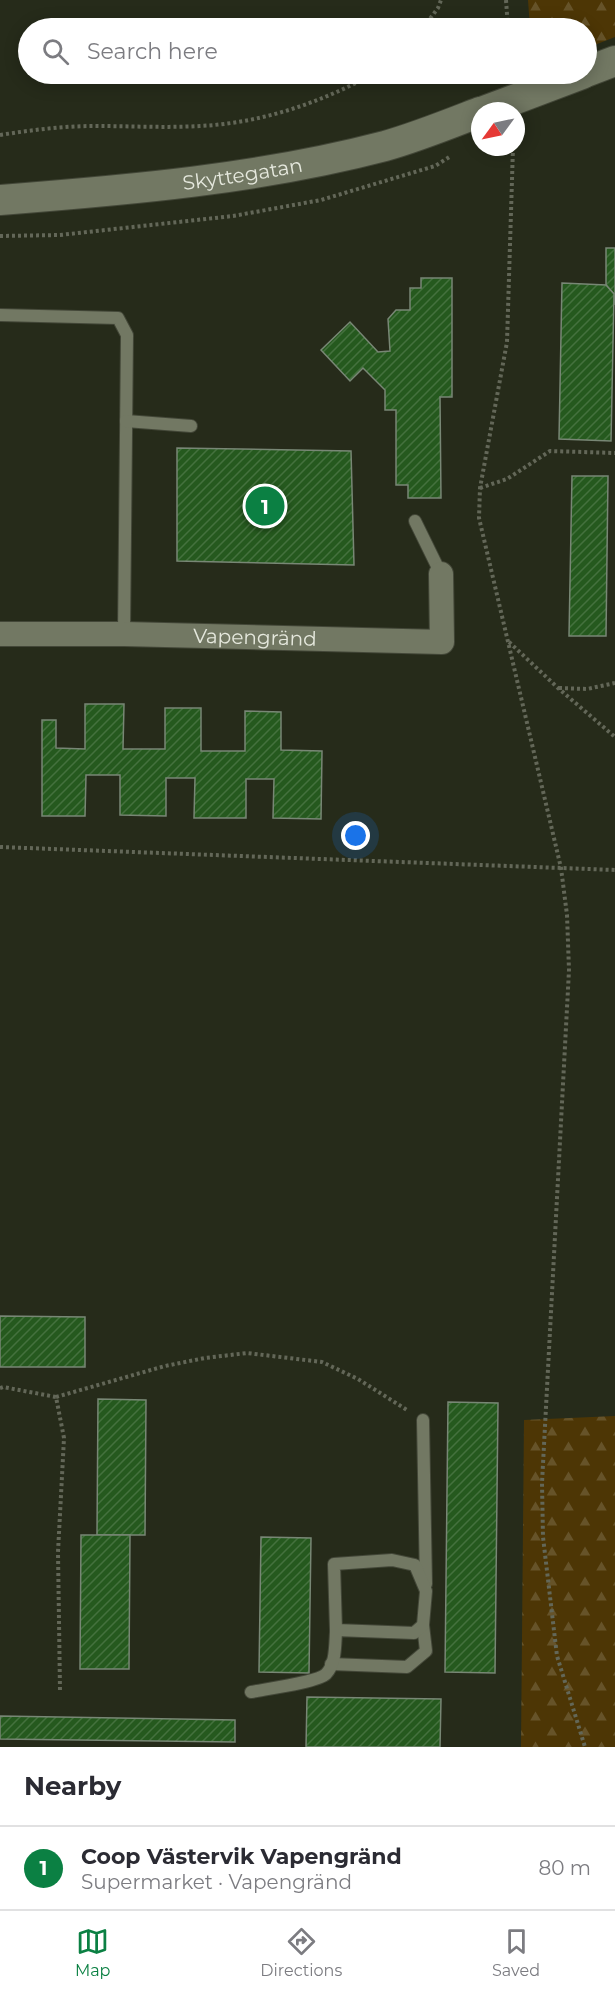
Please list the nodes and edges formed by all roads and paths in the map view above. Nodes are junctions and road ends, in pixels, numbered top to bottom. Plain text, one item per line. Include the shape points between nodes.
1 (441, 0) edge
2 (506, 0) edge
3 (430, 18) edge
4 (507, 18) edge
5 (615, 61) edge
6 (597, 68) edge
7 (352, 84) edge
8 (556, 84) edge
9 (508, 102) edge
10 (471, 116) edge
11 (0, 135) edge
12 (513, 156) edge
13 (0, 200) edge
14 (0, 315) edge
15 (126, 421) junction
16 (191, 426) dead end
17 (615, 453) edge
18 (480, 488) junction
19 (416, 521) dead end
20 (441, 574) joint
21 (0, 634) edge
22 (124, 634) junction
23 (508, 641) junction
24 (615, 683) edge
25 (558, 688) junction
26 (615, 737) edge
27 (0, 847) edge
28 (561, 867) junction
29 (615, 870) edge
30 (0, 1388) edge
31 (56, 1397) junction
32 (423, 1420) joint
33 (426, 1591) junction
34 (423, 1625) junction
35 (336, 1630) junction
36 (331, 1664) junction
37 (60, 1690) dead end
38 (251, 1692) dead end
39 (585, 1747) edge

1 - 3 path
2 - 4 path
5 - 6 street
7 - 11 path via 307,105 247,120 202,126 44,128
8 - 9 street, Skyttegatan
10 - 13 street, Skyttegatan via 386,145 221,179
12 - 18 path via 507,342
14 - 15 lane via 118,318 127,335
15 - 16 lane
15 - 22 lane
17 - 18 path via 550,451 507,479
18 - 23 path via 479,518
19 - 20 lane
20 - 22 street, Vapengränd via 442,642
21 - 22 street, Vapengränd
23 - 25 path
23 - 28 path
24 - 25 path via 587,689
25 - 26 path
27 - 28 path
28 - 29 path
28 - 39 path via 569,970 542,1483 543,1537 556,1656
30 - 31 path
31 - 32 path via 165,1366 247,1353 322,1362 358,1379
31 - 37 path via 64,1438 58,1552
32 - 33 lane
33 - 34 lane
33 - 35 lane via 415,1565 392,1560 334,1564
34 - 35 lane via 414,1633
34 - 36 lane via 426,1651 407,1667
35 - 36 lane
36 - 38 lane via 326,1674 305,1682

